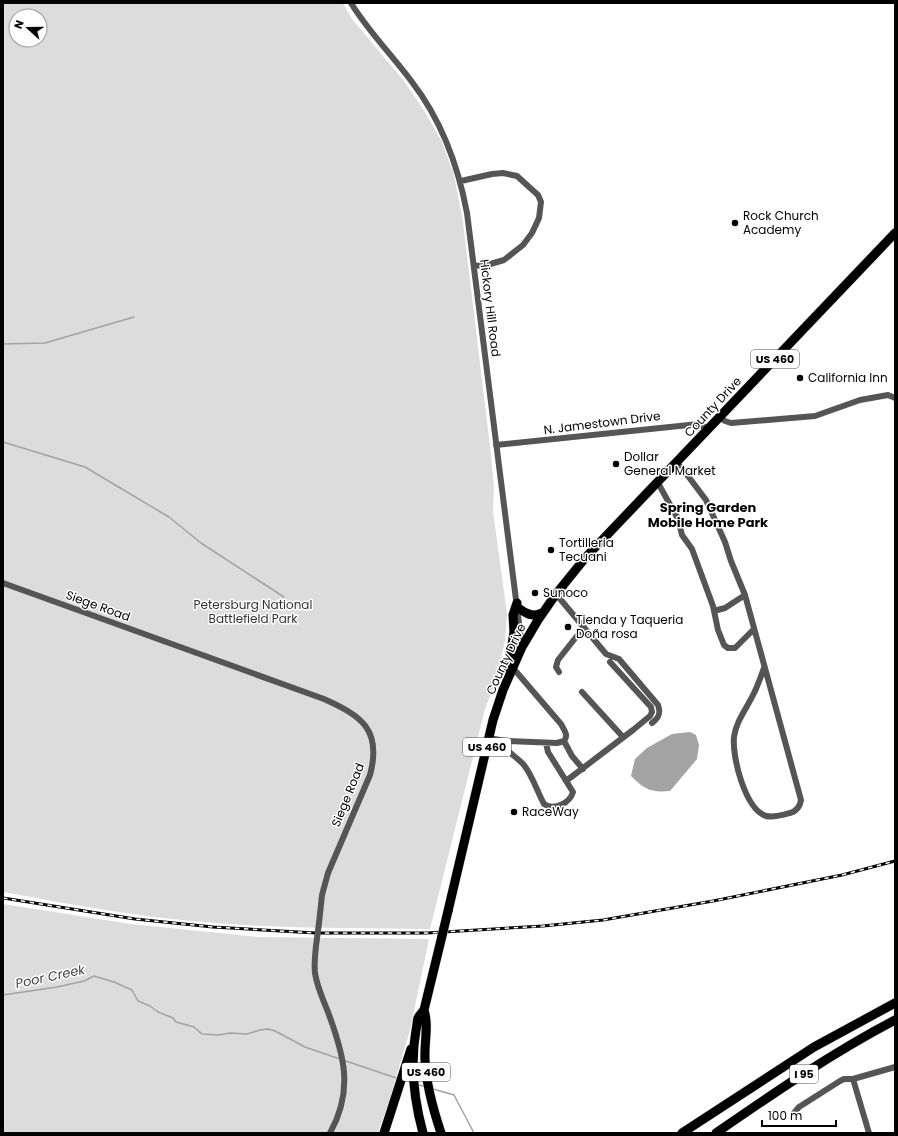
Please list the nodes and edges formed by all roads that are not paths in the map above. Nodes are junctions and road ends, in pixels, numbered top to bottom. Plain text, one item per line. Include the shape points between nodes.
1 (350, 3) edge
2 (461, 181) junction
3 (895, 233) edge
4 (474, 266) junction
5 (895, 398) edge
6 (720, 418) junction
7 (709, 429) junction
8 (496, 445) junction
9 (677, 463) junction
10 (658, 483) junction
11 (3, 583) edge
12 (556, 594) junction
13 (746, 595) junction
14 (517, 605) junction
15 (714, 611) junction
16 (542, 613) junction
17 (584, 627) junction
18 (754, 629) junction
19 (522, 647) junction
20 (610, 662) dead end
21 (513, 668) junction
22 (764, 668) junction
23 (559, 672) dead end
24 (507, 682) junction
25 (582, 692) dead end
26 (652, 723) dead end
27 (623, 737) junction
28 (489, 738) junction
29 (500, 741) junction
30 (564, 741) junction
31 (546, 743) junction
32 (583, 769) junction
33 (566, 781) junction
34 (895, 1003) edge
35 (424, 1010) junction
36 (895, 1020) edge
37 (415, 1040) junction
38 (895, 1067) edge
39 (853, 1079) junction
40 (724, 1106) junction
41 (794, 1113) dead end
42 (330, 1133) edge
43 (384, 1133) edge
44 (422, 1133) edge
45 (441, 1133) edge
46 (682, 1133) edge
47 (690, 1133) edge
48 (716, 1133) edge
49 (869, 1133) edge

1 - 2 street, Hickory Hill Road via 428,106 449,145
2 - 4 street, Hickory Hill Road
2 - 4 street via 503,173 517,176 538,195 541,202 539,218 523,245 504,260
3 - 6 highway, County Drive / US 460
4 - 8 street, Hickory Hill Road
5 - 6 street via 888,395 860,400 809,417 731,422
6 - 7 highway, County Drive / US 460
7 - 8 street, N. Jamestown Drive via 698,424
7 - 9 highway, County Drive / US 460
8 - 14 street, Hickory Hill Road
9 - 10 highway, County Drive / US 460
9 - 13 street via 706,500
10 - 12 highway, County Drive / US 460 via 586,557
10 - 15 street via 678,519 682,535 692,549
11 - 42 street, Siege Road, bridge via 324,699 345,709 361,721 371,737 373,761 370,775 328,873 322,895 314,964 317,984 342,1051 343,1096
12 - 16 highway, County Drive / US 460
12 - 17 street
13 - 15 street via 729,606
13 - 18 street
14 - 16 highway via 530,615
14 - 19 street, Hickory Hill Road
14 - 24 highway via 513,615 514,632
15 - 18 street via 721,638 728,648 735,648
16 - 19 highway, County Drive / US 460
17 - 23 street via 558,660 556,666
17 - 26 street via 606,654 619,660 658,705 659,716
18 - 22 street
19 - 21 highway, County Drive / US 460
20 - 27 street via 652,710 650,716
21 - 24 highway, County Drive / US 460
21 - 30 street via 561,724 566,733
22 - 22 street via 801,800 799,807 794,811 771,817 762,814 749,799 734,747 737,725 755,692
24 - 28 highway, County Drive / US 460 via 495,712
25 - 27 street
27 - 32 street
28 - 29 street
28 - 35 highway, County Drive / US 460, bridge
29 - 31 street
29 - 33 street via 528,771 547,806 558,806 572,797 573,792
30 - 31 street
30 - 32 street
31 - 33 street via 548,752
32 - 33 street
34 - 40 highway, I 95 via 814,1047
35 - 37 highway, County Drive / US 460 via 418,1017
35 - 45 highway, County Drive / US 460 via 428,1021 425,1059 428,1086
36 - 48 highway, I 95 via 847,1046
37 - 43 highway
37 - 44 highway, County Drive / US 460 via 414,1088
38 - 39 street
39 - 41 street via 840,1081 799,1107
39 - 49 street
40 - 46 highway
40 - 47 highway, I 95

